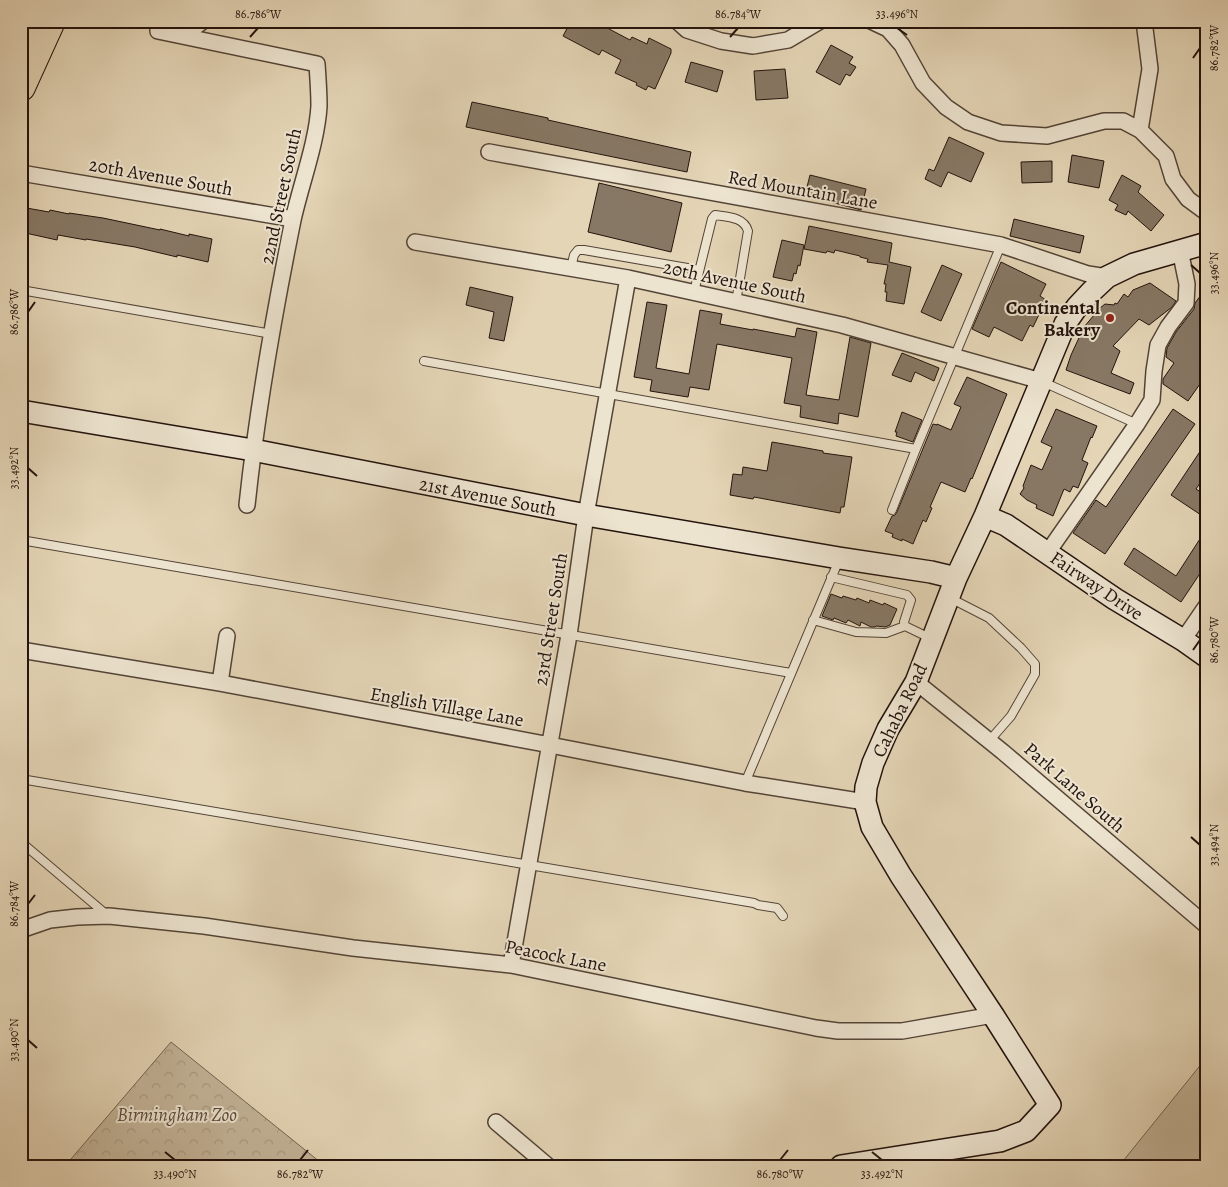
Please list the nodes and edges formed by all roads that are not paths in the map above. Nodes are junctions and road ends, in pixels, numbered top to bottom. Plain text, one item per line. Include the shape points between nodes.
1 (27, 21) edge
2 (51, 21) edge
3 (158, 21) edge
4 (203, 21) edge
5 (676, 21) edge
6 (820, 21) edge
7 (871, 21) edge
8 (1144, 21) edge
9 (21, 32) edge
10 (183, 36) junction
11 (21, 87) edge
12 (1140, 130) junction
13 (489, 152) dead end
14 (21, 173) edge
15 (1207, 213) edge
16 (293, 219) junction
17 (415, 242) dead end
18 (1207, 243) edge
19 (1001, 245) junction
20 (1180, 250) junction
21 (571, 268) junction
22 (699, 270) junction
23 (628, 278) junction
24 (1107, 278) junction
25 (21, 290) edge
26 (694, 292) junction
27 (736, 302) junction
28 (272, 334) junction
29 (954, 356) junction
30 (424, 361) dead end
31 (1041, 381) junction
32 (607, 394) junction
33 (21, 411) edge
34 (1137, 424) junction
35 (916, 449) junction
36 (253, 450) junction
37 (247, 505) dead end
38 (892, 510) dead end
39 (586, 515) junction
40 (985, 516) junction
41 (21, 540) edge
42 (1048, 552) junction
43 (835, 568) junction
44 (952, 587) junction
45 (1207, 605) edge
46 (814, 620) junction
47 (905, 626) junction
48 (570, 635) junction
49 (227, 636) dead end
50 (932, 639) junction
51 (1183, 640) junction
52 (21, 650) edge
53 (1207, 656) edge
54 (791, 673) junction
55 (916, 682) junction
56 (220, 683) junction
57 (990, 740) junction
58 (550, 745) junction
59 (21, 779) edge
60 (745, 783) junction
61 (865, 802) junction
62 (21, 842) edge
63 (529, 865) junction
64 (109, 916) junction
65 (784, 916) dead end
66 (1206, 925) edge
67 (21, 930) edge
68 (511, 966) junction
69 (993, 1014) junction
70 (496, 1122) dead end
71 (548, 1166) edge
72 (841, 1166) edge

1 - 9 highway
2 - 11 highway
3 - 10 street, 22nd Street South via 158,31
4 - 10 street
5 - 6 street via 687,30 721,41 753,46 788,40
7 - 12 street via 888,29 902,45 923,82 946,107 968,122 1001,134 1046,136 1104,121 1123,121
8 - 12 street via 1150,69
10 - 16 street, 22nd Street South via 317,64 319,106
12 - 15 street via 1166,156 1172,179 1188,200
13 - 19 street, Red Mountain Lane
14 - 16 street, 20th Avenue South
16 - 28 street, 22nd Street South
17 - 21 street, 20th Avenue South
18 - 20 street, Cahaba Road
19 - 24 street, Red Mountain Lane
19 - 29 lane
20 - 24 street, Cahaba Road via 1134,264
20 - 34 street via 1187,284 1186,303 1158,345 1152,400
21 - 22 lane via 574,255 578,250 584,250
21 - 23 street, 20th Avenue South
22 - 26 lane
22 - 27 lane via 715,215 744,222 748,231
23 - 26 street, 20th Avenue South
23 - 32 street, 23rd Street South
24 - 31 street, Cahaba Road via 1077,307 1065,324
25 - 28 lane
26 - 27 street, 20th Avenue South
27 - 29 street, 20th Avenue South via 842,324
28 - 36 street, 22nd Street South
29 - 31 street, 20th Avenue South
29 - 35 lane
30 - 32 lane
31 - 34 lane
31 - 40 street, Cahaba Road
32 - 35 lane
32 - 39 street, 23rd Street South
33 - 36 street, 21st Avenue South
34 - 42 street
35 - 38 lane
36 - 37 street, 22nd Street South
36 - 39 street, 21st Avenue South
39 - 43 street, 21st Avenue South
39 - 48 street, 23rd Street South
40 - 42 street, Fairway Drive via 1006,525
40 - 44 street, Cahaba Road
41 - 48 lane
42 - 51 street, Fairway Drive via 1115,599
43 - 44 street, 21st Avenue South via 930,572
43 - 46 lane
43 - 47 lane via 911,600
44 - 50 street, Cahaba Road
44 - 57 lane via 1004,631 1035,664 1035,674 1010,716
45 - 51 street
46 - 47 lane via 856,632 886,633
46 - 54 lane
47 - 50 lane
48 - 54 lane
48 - 58 street, 23rd Street South
49 - 56 street
50 - 55 street, Cahaba Road
51 - 53 street, Fairway Drive
52 - 56 street, English Village Lane
54 - 60 lane
55 - 57 street, Park Lane South
55 - 61 street, Cahaba Road via 888,729 873,763
56 - 58 street, English Village Lane
57 - 66 street, Park Lane South
58 - 60 street, English Village Lane
58 - 63 street, 23rd Street South
59 - 63 lane
60 - 61 street, English Village Lane
61 - 69 street, Cahaba Road via 872,827 901,876
62 - 64 lane
63 - 65 lane via 754,903 778,908
63 - 68 street, 23rd Street South
64 - 67 street, Peacock Lane via 50,920
64 - 68 street, Peacock Lane
68 - 69 street, Peacock Lane via 838,1031 902,1031
69 - 72 street, Cahaba Road via 1050,1105 1026,1132 1000,1141
70 - 71 street

